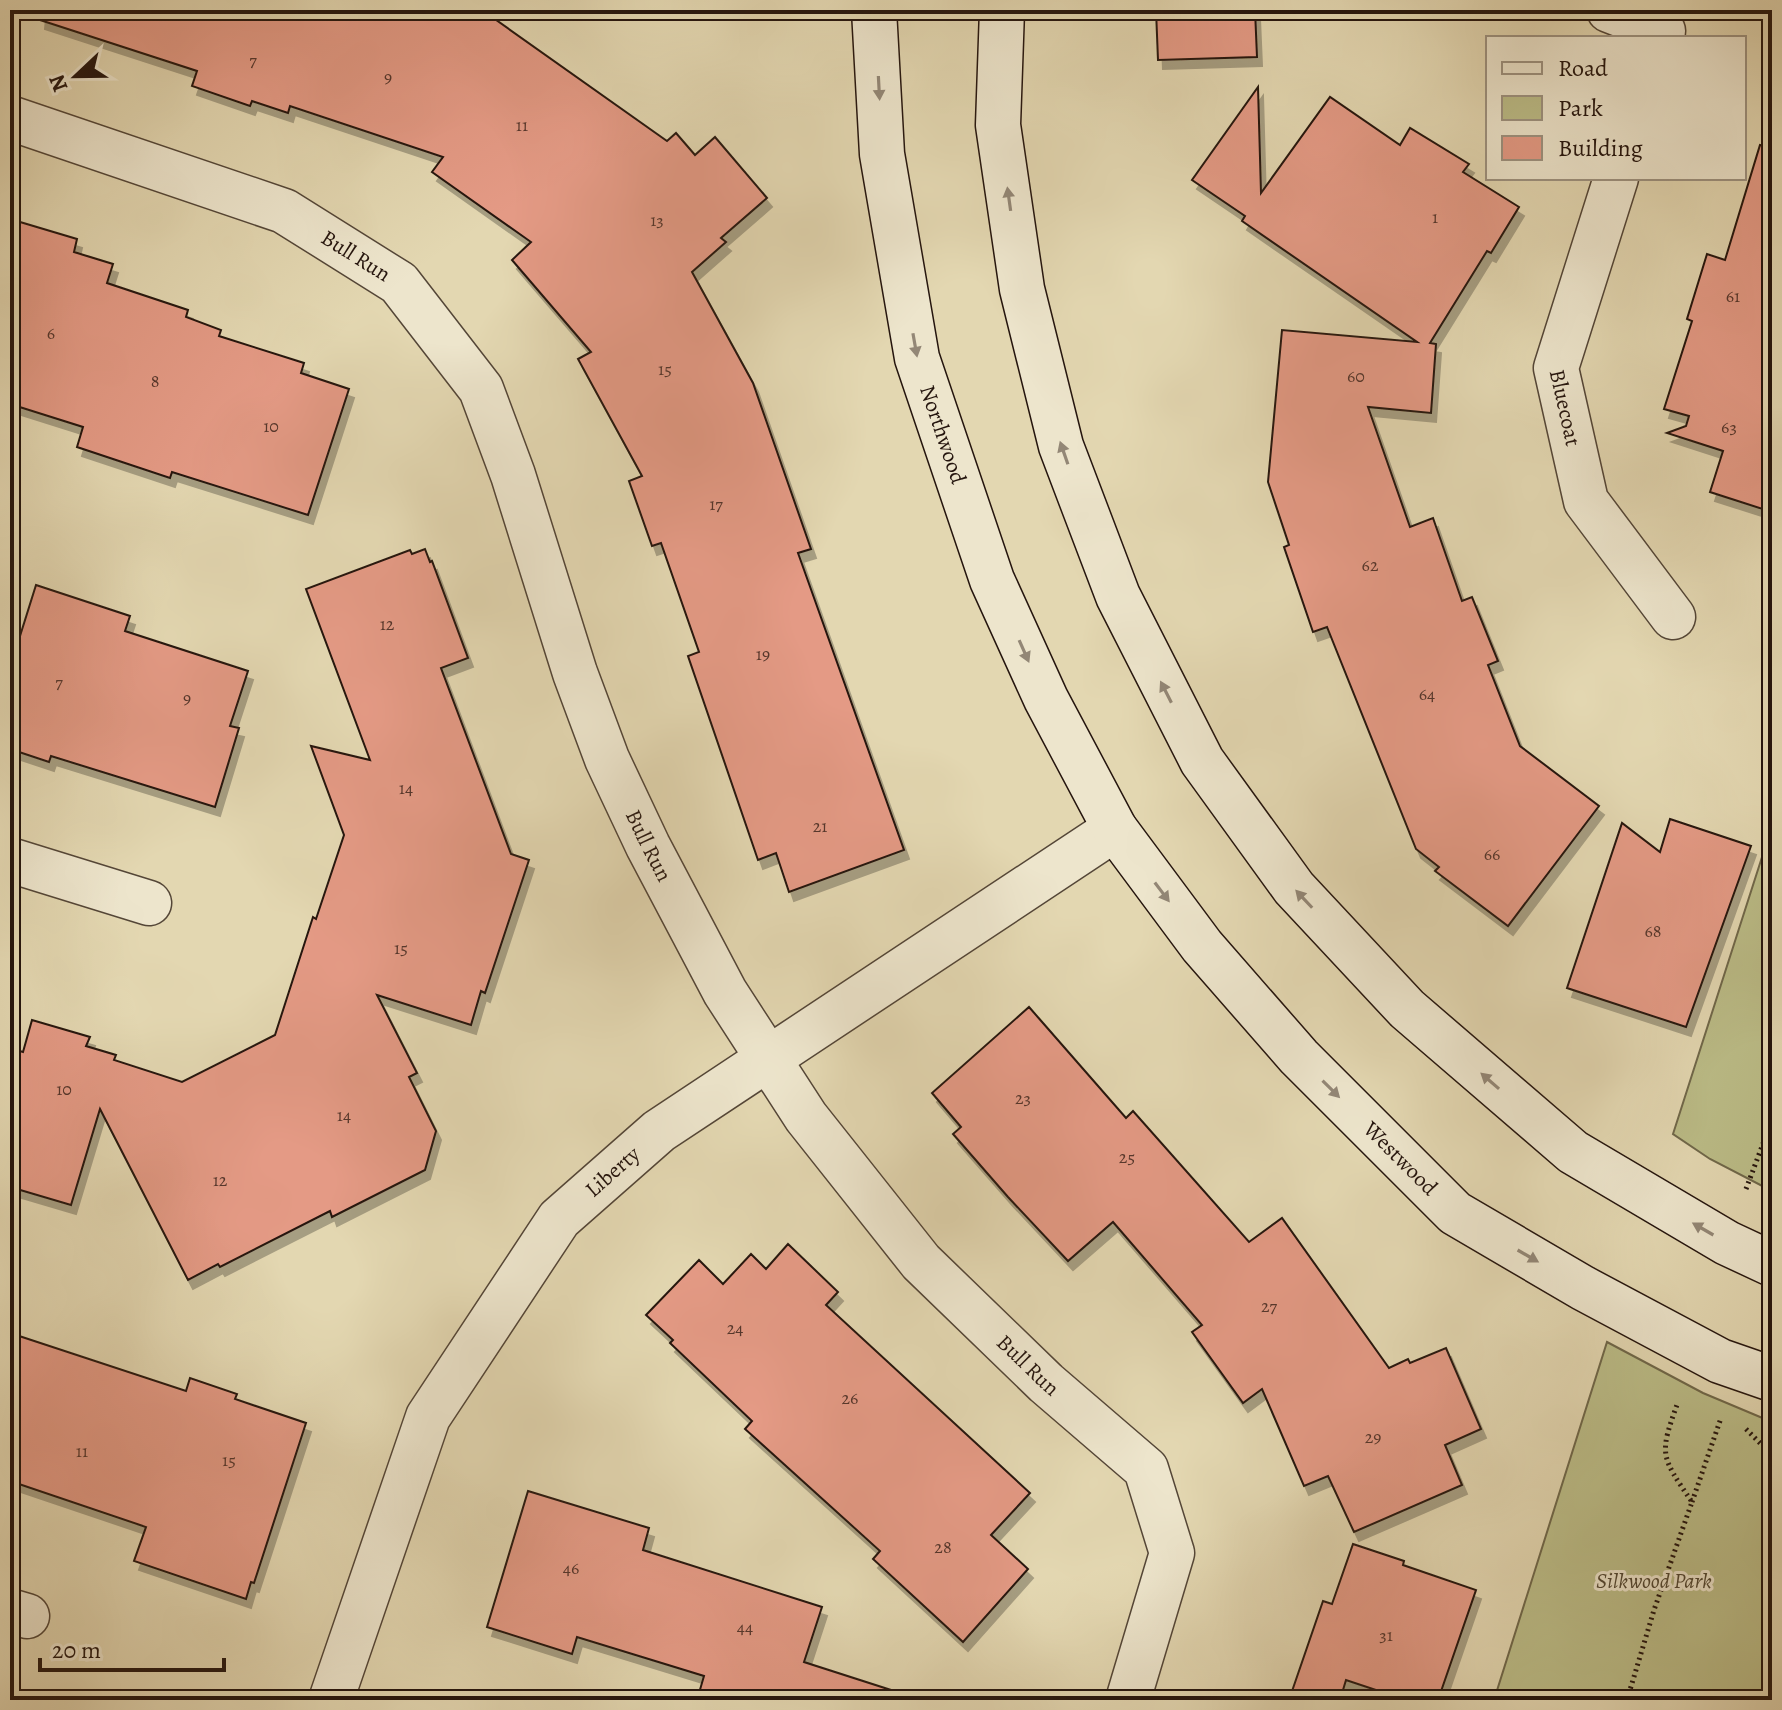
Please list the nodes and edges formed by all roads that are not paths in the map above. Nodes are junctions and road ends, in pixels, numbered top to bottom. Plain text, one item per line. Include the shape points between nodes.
1 (874, 10) edge
2 (1002, 10) edge
3 (1609, 10) edge
4 (1664, 26) edge
5 (10, 118) edge
6 (1615, 180) edge
7 (1673, 617) dead end
8 (1115, 829) junction
9 (10, 860) edge
10 (149, 903) dead end
11 (767, 1058) junction
12 (1772, 1264) edge
13 (1772, 1379) edge
14 (331, 1700) edge
15 (1128, 1700) edge

1 -> 8 street, Northwood via 882,154 917,358 992,580 1046,699
12 -> 2 street via 1573,1152 1407,1009 1294,888 1202,761 1118,596 1061,446 1022,289 998,125
3 - 4 street
5 - 11 street, Bull Run via 284,211 399,283 481,389 607,759 725,992
6 - 7 street, Bluecoat via 1556,368 1586,501
8 - 11 street, Liberty
8 -> 13 street, Westwood via 1202,946 1299,1057 1455,1213 1720,1361
9 - 10 street
11 - 14 street, Liberty via 659,1131 559,1219 428,1417
11 - 15 street, Bull Run via 806,1117 921,1262 1046,1383 1146,1469 1172,1553

